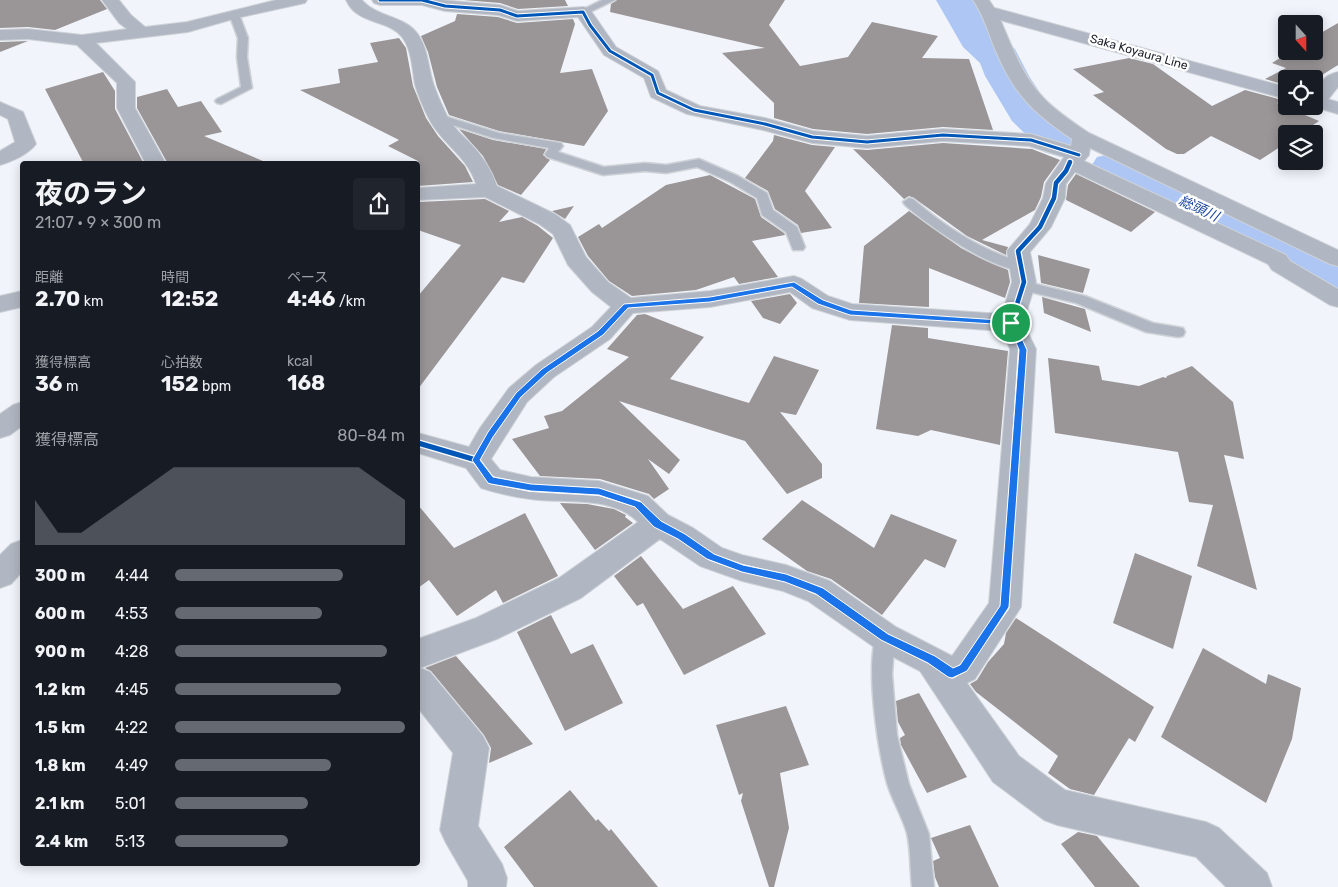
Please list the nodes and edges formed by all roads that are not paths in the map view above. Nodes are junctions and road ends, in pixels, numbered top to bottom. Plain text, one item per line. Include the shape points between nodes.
1 (110, 0) edge
2 (299, 0) edge
3 (354, 0) edge
4 (380, 0) edge
5 (610, 0) edge
6 (986, 6) edge
7 (237, 7) edge
8 (583, 12) junction
9 (138, 32) junction
10 (0, 35) edge
11 (82, 40) junction
12 (1338, 77) edge
13 (1278, 91) edge
14 (1323, 91) edge
15 (221, 101) dead end
16 (1323, 103) edge
17 (0, 108) edge
18 (1338, 108) edge
19 (438, 117) junction
20 (1077, 151) junction
21 (0, 159) edge
22 (154, 161) edge
23 (488, 190) junction
24 (420, 194) edge
25 (909, 202) dead end
26 (1338, 236) edge
27 (798, 246) dead end
28 (1329, 254) edge
29 (1280, 265) junction
30 (1022, 276) junction
31 (20, 299) edge
32 (1338, 299) edge
33 (0, 304) edge
34 (626, 306) junction
35 (1011, 323) junction
36 (1178, 332) dead end
37 (420, 444) edge
38 (476, 460) junction
39 (658, 524) junction
40 (20, 555) edge
41 (0, 575) edge
42 (885, 637) junction
43 (420, 653) edge
44 (931, 660) junction
45 (420, 685) edge
46 (487, 887) edge
47 (923, 887) edge
48 (1253, 887) edge

1 - 9 street
2 - 7 street
3 - 19 street via 361,9 399,25 410,36
4 - 8 street via 422,0 445,6 500,10 517,16
5 - 8 lane
6 - 13 main road, Saka Koyaura Line
6 - 20 street via 1018,78 1033,100 1060,122
7 - 9 street via 188,27
7 - 15 lane via 247,88
8 - 20 street via 610,51 652,75 658,93 694,110 812,137 867,142 943,135 1031,140
9 - 11 street
10 - 11 street via 28,34
11 - 22 street via 126,82 126,108
12 - 14 street
16 - 18 main road
17 - 21 street via 16,116 26,144
19 - 23 street via 448,134 480,169
19 - 27 lane via 497,136 557,146 551,154 603,171 645,167 666,169 699,164 762,196 767,212 792,230
20 - 28 street
20 - 29 street via 1278,260
20 - 30 street via 1056,182 1054,198 1040,227 1018,251
23 - 24 street
23 - 34 street via 547,219 562,230 576,260 600,287
25 - 30 lane via 931,222 1009,264
26 - 28 street
28 - 29 street
29 - 32 street
30 - 35 street
30 - 36 lane via 1152,328
31 - 33 street
34 - 35 street via 710,299 794,284 820,302 850,312
34 - 38 street via 601,333 545,371 518,395
35 - 44 street via 1023,350 1004,607 963,668 952,674
37 - 38 street
38 - 39 street via 491,480 531,488 599,492 638,504
39 - 42 street via 710,556 819,591
39 - 43 street via 570,588 486,629
40 - 41 street
42 - 44 street
42 - 47 lane via 882,674 887,735 898,784 918,834
44 - 48 street via 1006,769 1057,807 1206,841
45 - 46 street via 471,748 459,830 488,878

